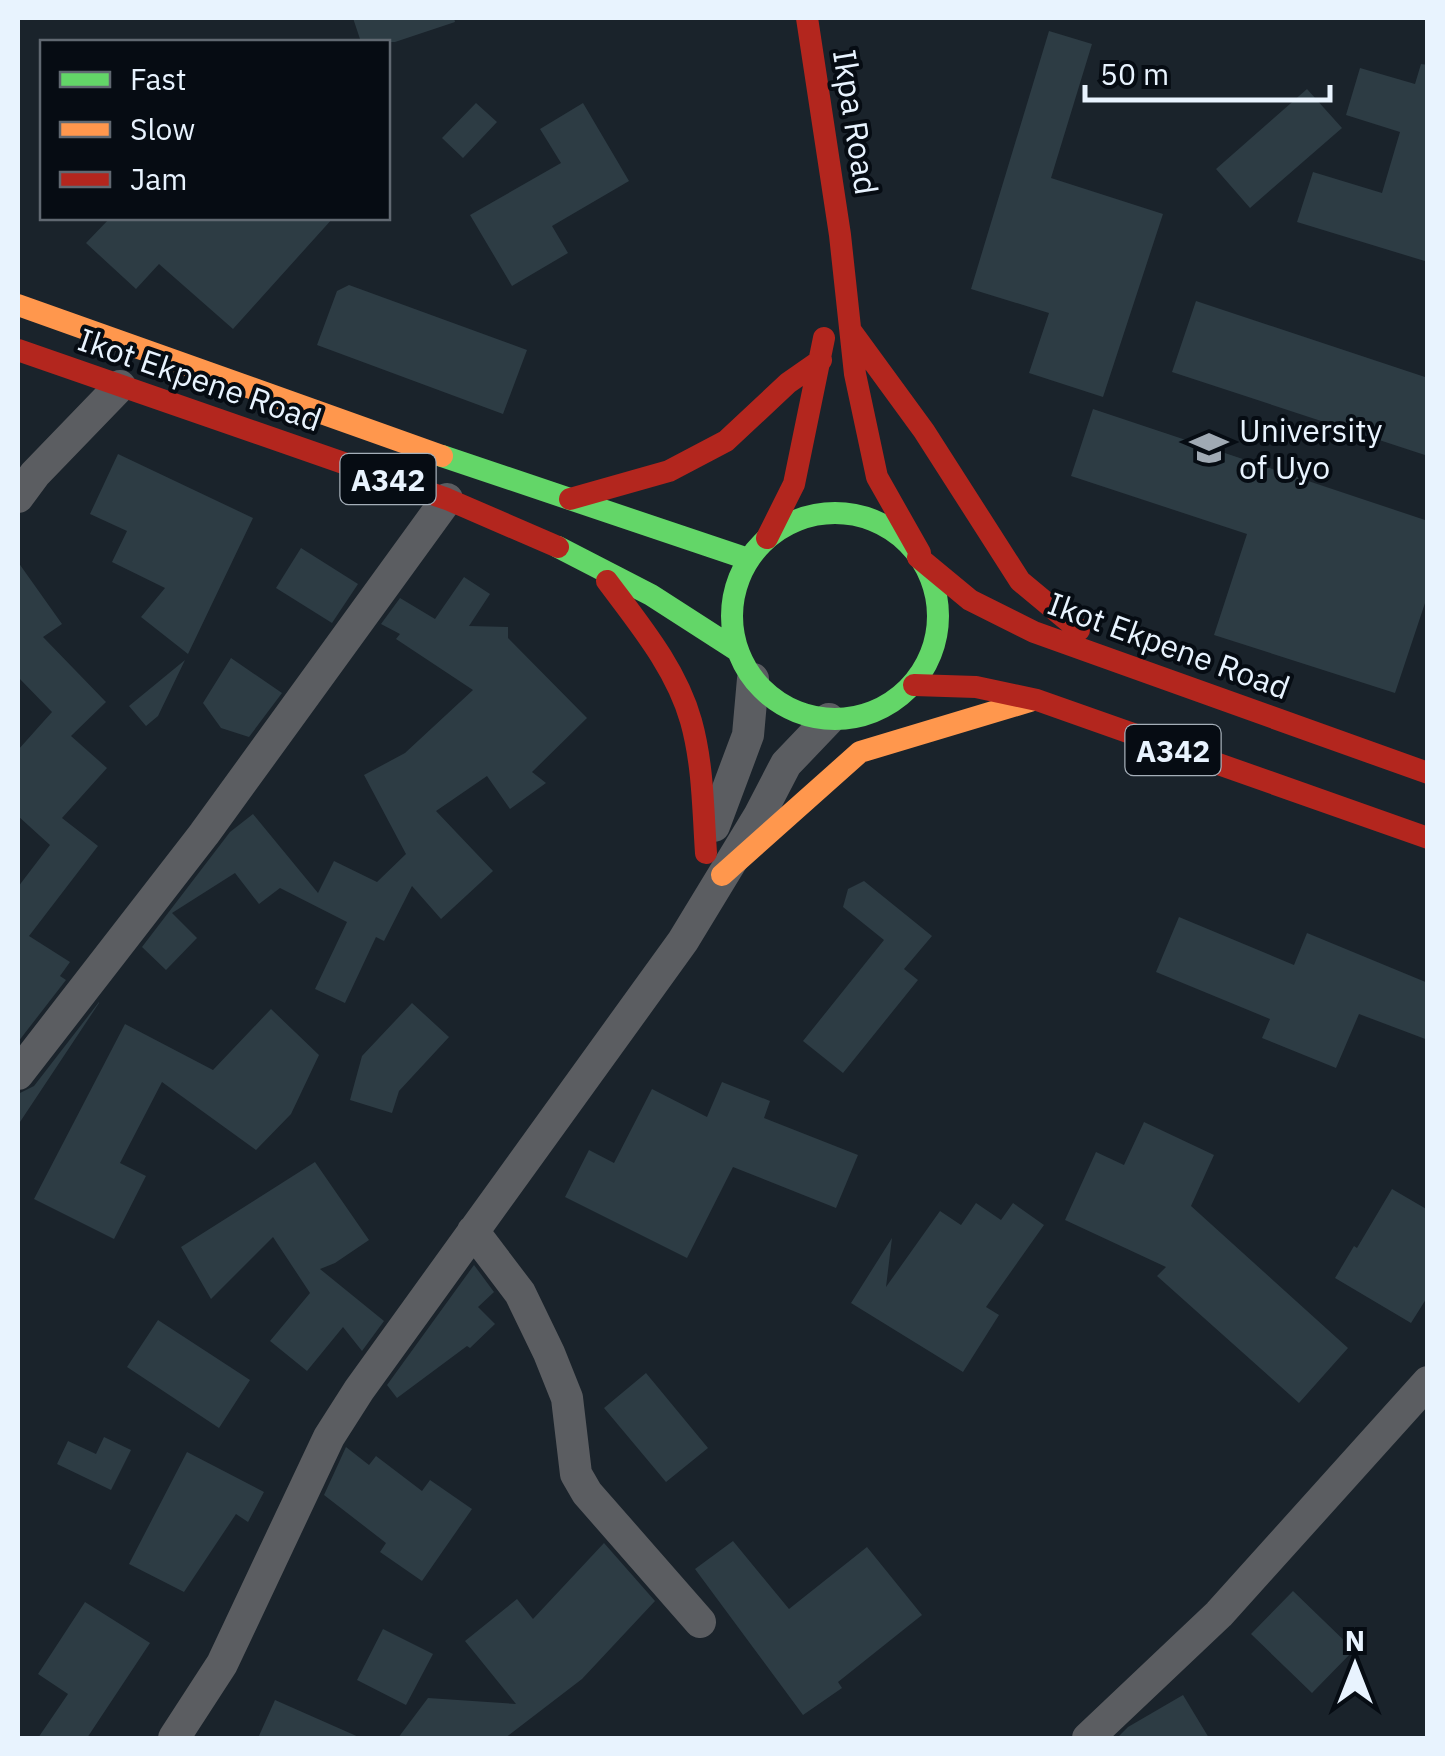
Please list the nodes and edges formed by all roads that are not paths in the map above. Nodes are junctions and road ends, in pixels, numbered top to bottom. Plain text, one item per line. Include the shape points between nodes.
1 (807, 18) edge
2 (840, 236) junction
3 (18, 305) edge
4 (851, 332) junction
5 (18, 350) edge
6 (821, 360) junction
7 (120, 386) junction
8 (18, 496) edge
9 (448, 500) junction
10 (570, 500) junction
11 (766, 538) junction
12 (913, 550) junction
13 (748, 559) junction
14 (597, 566) junction
15 (1116, 661) junction
16 (746, 665) junction
17 (914, 685) junction
18 (1037, 700) junction
19 (829, 719) junction
20 (1428, 773) edge
21 (1428, 838) edge
22 (714, 864) junction
23 (18, 1074) edge
24 (474, 1231) junction
25 (1428, 1382) edge
26 (700, 1622) dead end
27 (174, 1738) edge
28 (1088, 1738) edge

1 - 2 main road, Ikpa Road
2 - 4 main road, Ikpa Road
2 - 6 main road
3 - 10 main road, Ikot Ekpene Road / A342
4 - 12 main road, Ikpa Road via 878,477
4 - 15 main road via 1020,581
5 - 7 main road, Ikot Ekpene Road / A342
6 - 10 main road via 726,441 669,471
6 - 11 main road via 794,484
7 - 8 street
7 - 9 main road, Ikot Ekpene Road / A342
9 - 14 main road, Ikot Ekpene Road / A342
9 - 23 street
10 - 13 main road, Ikot Ekpene Road / A342
11 - 12 main road, A342 via 790,522 846,512 899,532
11 - 13 main road, A342
12 - 15 main road, Ikot Ekpene Road / A342 via 970,600
12 - 17 main road, A342 via 940,606 939,634
13 - 16 main road, A342 via 735,588 732,620
14 - 16 main road, Ikot Ekpene Road / A342
14 - 22 main road via 657,651 691,719
15 - 20 main road, Ikot Ekpene Road / A342
16 - 19 main road, A342 via 778,701
16 - 22 street via 748,735
17 - 18 main road, A342 via 967,684
17 - 19 main road via 860,716
18 - 21 main road, A342
18 - 22 main road via 860,752
19 - 22 street via 786,764
22 - 24 street via 683,941
24 - 26 street via 520,1292 555,1368 567,1398 576,1474
24 - 27 street via 329,1437 222,1664
25 - 28 street via 1219,1614

